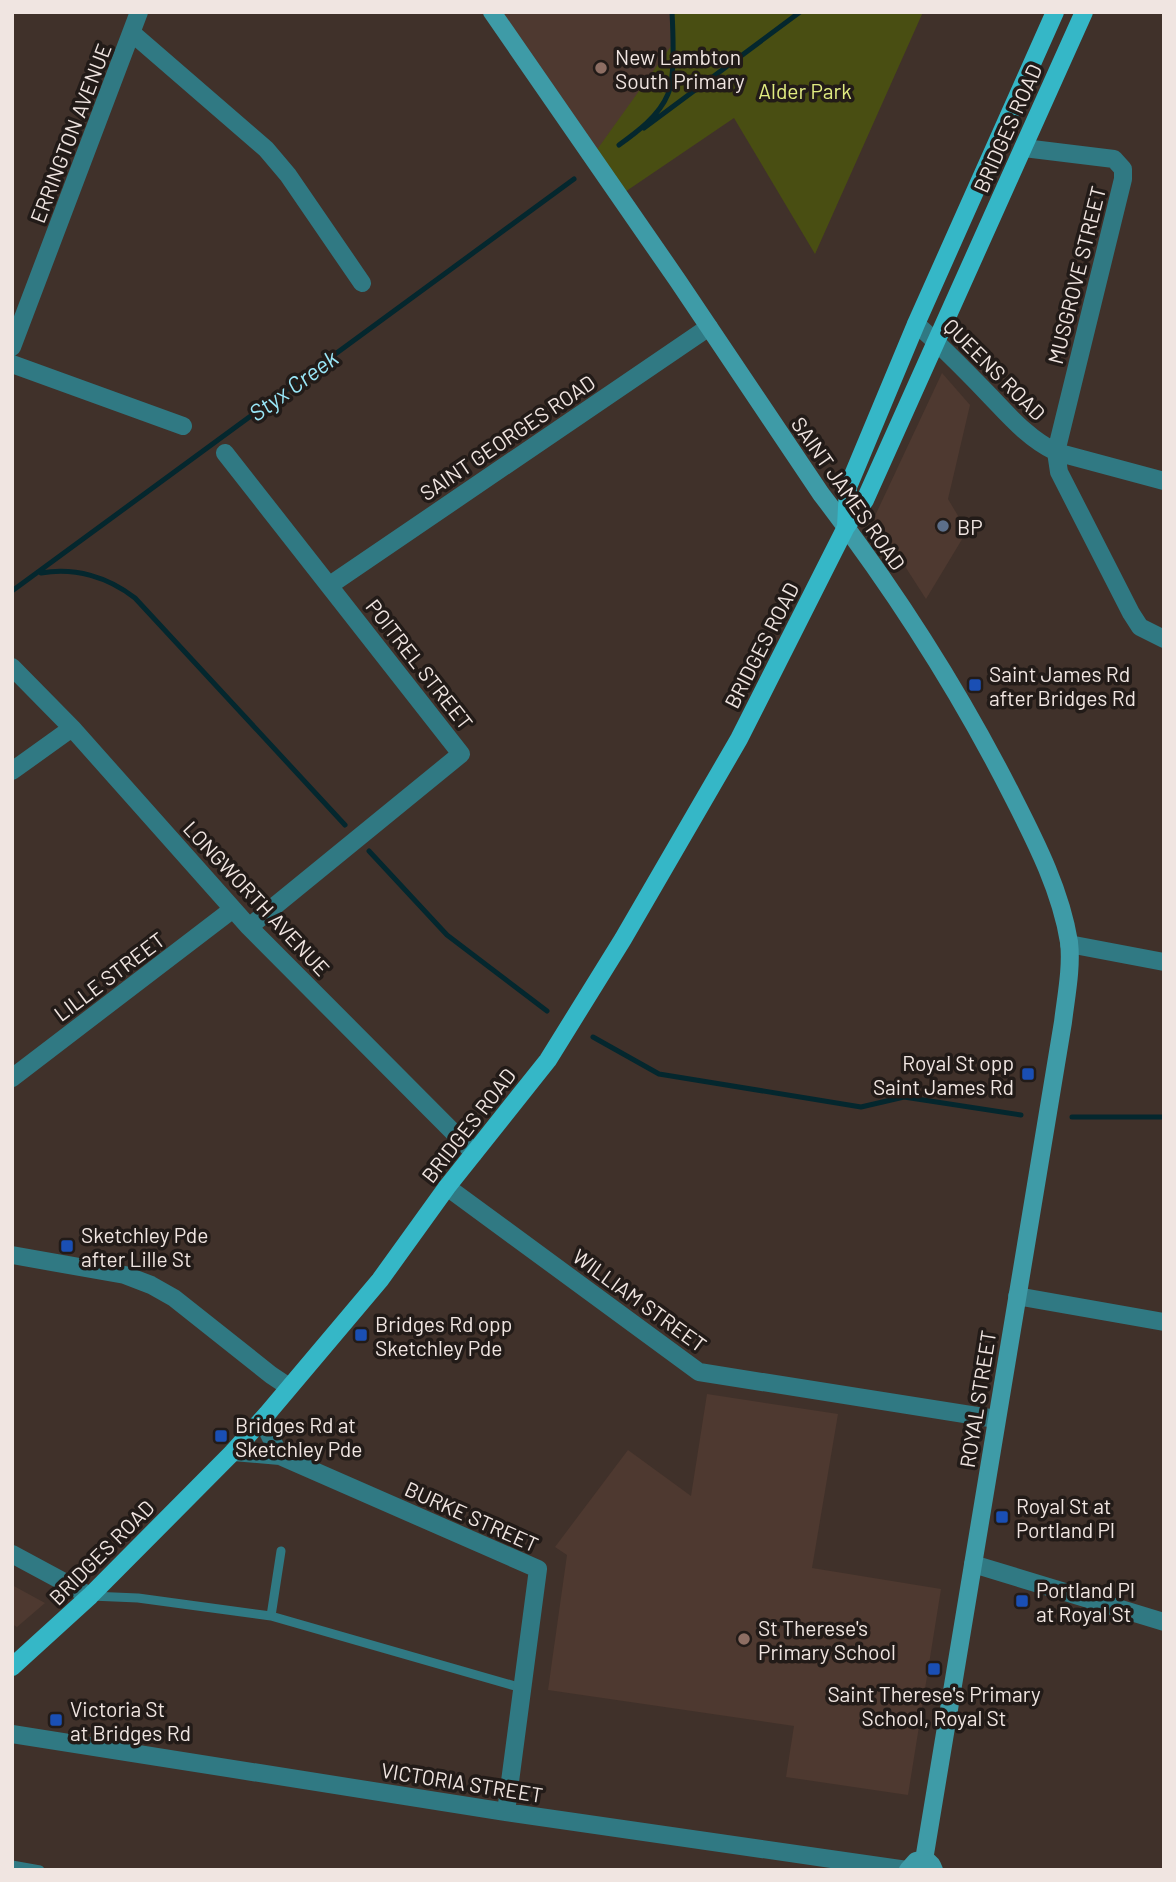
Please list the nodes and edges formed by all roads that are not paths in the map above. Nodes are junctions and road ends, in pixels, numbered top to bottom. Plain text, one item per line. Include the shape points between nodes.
1 (139, 12) edge
2 (492, 12) edge
3 (1055, 12) edge
4 (1084, 12) edge
5 (132, 33) junction
6 (1024, 148) junction
7 (362, 284) dead end
8 (19, 312) edge
9 (916, 324) junction
10 (709, 327) junction
11 (937, 342) junction
12 (12, 347) edge
13 (12, 364) edge
14 (183, 426) dead end
15 (1056, 452) junction
16 (225, 453) dead end
17 (1164, 481) edge
18 (846, 527) junction
19 (330, 584) junction
20 (1164, 639) edge
21 (12, 667) edge
22 (72, 728) junction
23 (12, 771) edge
24 (233, 909) junction
25 (249, 927) junction
26 (1069, 944) junction
27 (1164, 962) edge
28 (12, 1078) edge
29 (474, 1153) junction
30 (447, 1187) junction
31 (12, 1255) edge
32 (1017, 1296) junction
33 (1164, 1322) edge
34 (289, 1387) junction
35 (996, 1419) junction
36 (262, 1420) junction
37 (233, 1452) junction
38 (280, 1456) junction
39 (281, 1550) dead end
40 (12, 1554) edge
41 (973, 1564) junction
42 (90, 1596) junction
43 (271, 1616) junction
44 (1164, 1622) edge
45 (12, 1667) edge
46 (522, 1688) junction
47 (12, 1734) edge
48 (506, 1812) junction
49 (929, 1865) edge
50 (12, 1866) edge
51 (40, 1870) edge
52 (907, 1870) edge

1 - 5 street, ERRINGTON AVENUE
2 - 10 main road, SAINT JAMES ROAD
3 - 9 main road, BRIDGES ROAD
4 - 6 main road, BRIDGES ROAD
5 - 7 street via 266,149
5 - 8 street, ERRINGTON AVENUE
6 - 11 main road, BRIDGES ROAD
6 - 15 street, MUSGROVE STREET via 1114,159 1123,169
8 - 12 street, ERRINGTON AVENUE
9 - 11 street, QUEENS ROAD
9 - 18 main road, BRIDGES ROAD via 848,487
10 - 18 main road, SAINT JAMES ROAD
10 - 19 street, SAINT GEORGES ROAD
11 - 15 street, QUEENS ROAD via 1023,430
11 - 18 main road, BRIDGES ROAD via 865,500
13 - 14 street
15 - 17 street, QUEENS ROAD
15 - 20 street via 1059,472 1131,613 1140,627
16 - 19 street, POITREL STREET
18 - 26 main road, SAINT JAMES ROAD via 983,737 1049,874
18 - 29 main road, BRIDGES ROAD via 739,739 622,939 548,1059
19 - 25 street, POITREL STREET via 461,754
21 - 22 street, LONGWORTH AVENUE
22 - 23 street
22 - 24 street, LONGWORTH AVENUE
24 - 25 street, LONGWORTH AVENUE
24 - 28 street, LILLE STREET
25 - 29 street, LONGWORTH AVENUE
26 - 27 street
26 - 32 main road, ROYAL STREET via 1063,1022
29 - 30 main road, BRIDGES ROAD
30 - 34 main road, BRIDGES ROAD via 380,1280
30 - 35 street, WILLIAM STREET via 699,1372
31 - 34 street via 125,1275 151,1285
32 - 33 street
32 - 35 main road, ROYAL STREET
34 - 36 main road, BRIDGES ROAD
35 - 41 main road, ROYAL STREET
36 - 37 main road, BRIDGES ROAD
36 - 38 street
37 - 38 street, BURKE STREET
37 - 42 main road, BRIDGES ROAD
38 - 46 street, BURKE STREET via 538,1569
39 - 43 lane
40 - 42 street
41 - 44 street
41 - 49 main road, ROYAL STREET
42 - 43 lane
42 - 45 main road, BRIDGES ROAD
43 - 46 lane
46 - 48 street, BURKE STREET
47 - 48 street, VICTORIA STREET
48 - 52 street, VICTORIA STREET
49 - 52 main road via 912,1863
50 - 51 lane

